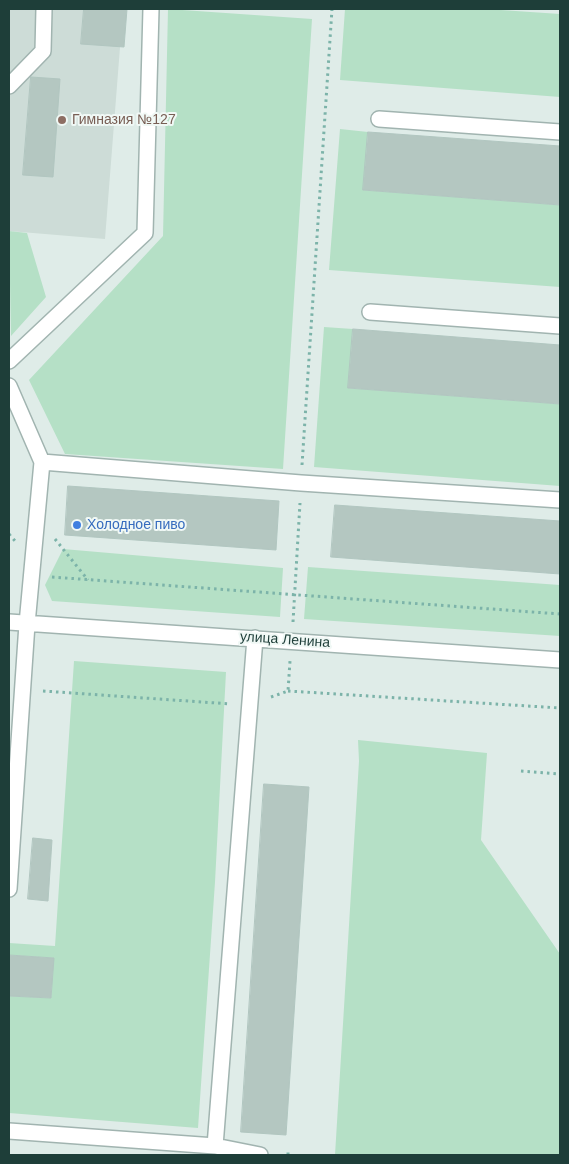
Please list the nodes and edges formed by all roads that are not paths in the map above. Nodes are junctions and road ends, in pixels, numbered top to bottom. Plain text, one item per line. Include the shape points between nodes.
1 (44, 9) edge
2 (151, 9) edge
3 (9, 86) edge
4 (379, 119) dead end
5 (560, 132) edge
6 (370, 312) dead end
7 (560, 326) edge
8 (9, 362) edge
9 (9, 386) edge
10 (42, 462) junction
11 (560, 500) edge
12 (9, 622) edge
13 (27, 624) junction
14 (255, 638) junction
15 (560, 660) edge
16 (9, 889) edge
17 (9, 1131) edge
18 (216, 1146) junction
19 (260, 1155) edge

1 - 3 street via 42,51
2 - 8 street via 145,233
4 - 5 street
6 - 7 street
9 - 10 street
10 - 11 street
10 - 13 street
12 - 13 street, улица Ленина
13 - 14 street, улица Ленина
13 - 16 street
14 - 15 street, улица Ленина
14 - 18 street
17 - 18 street
18 - 19 street

